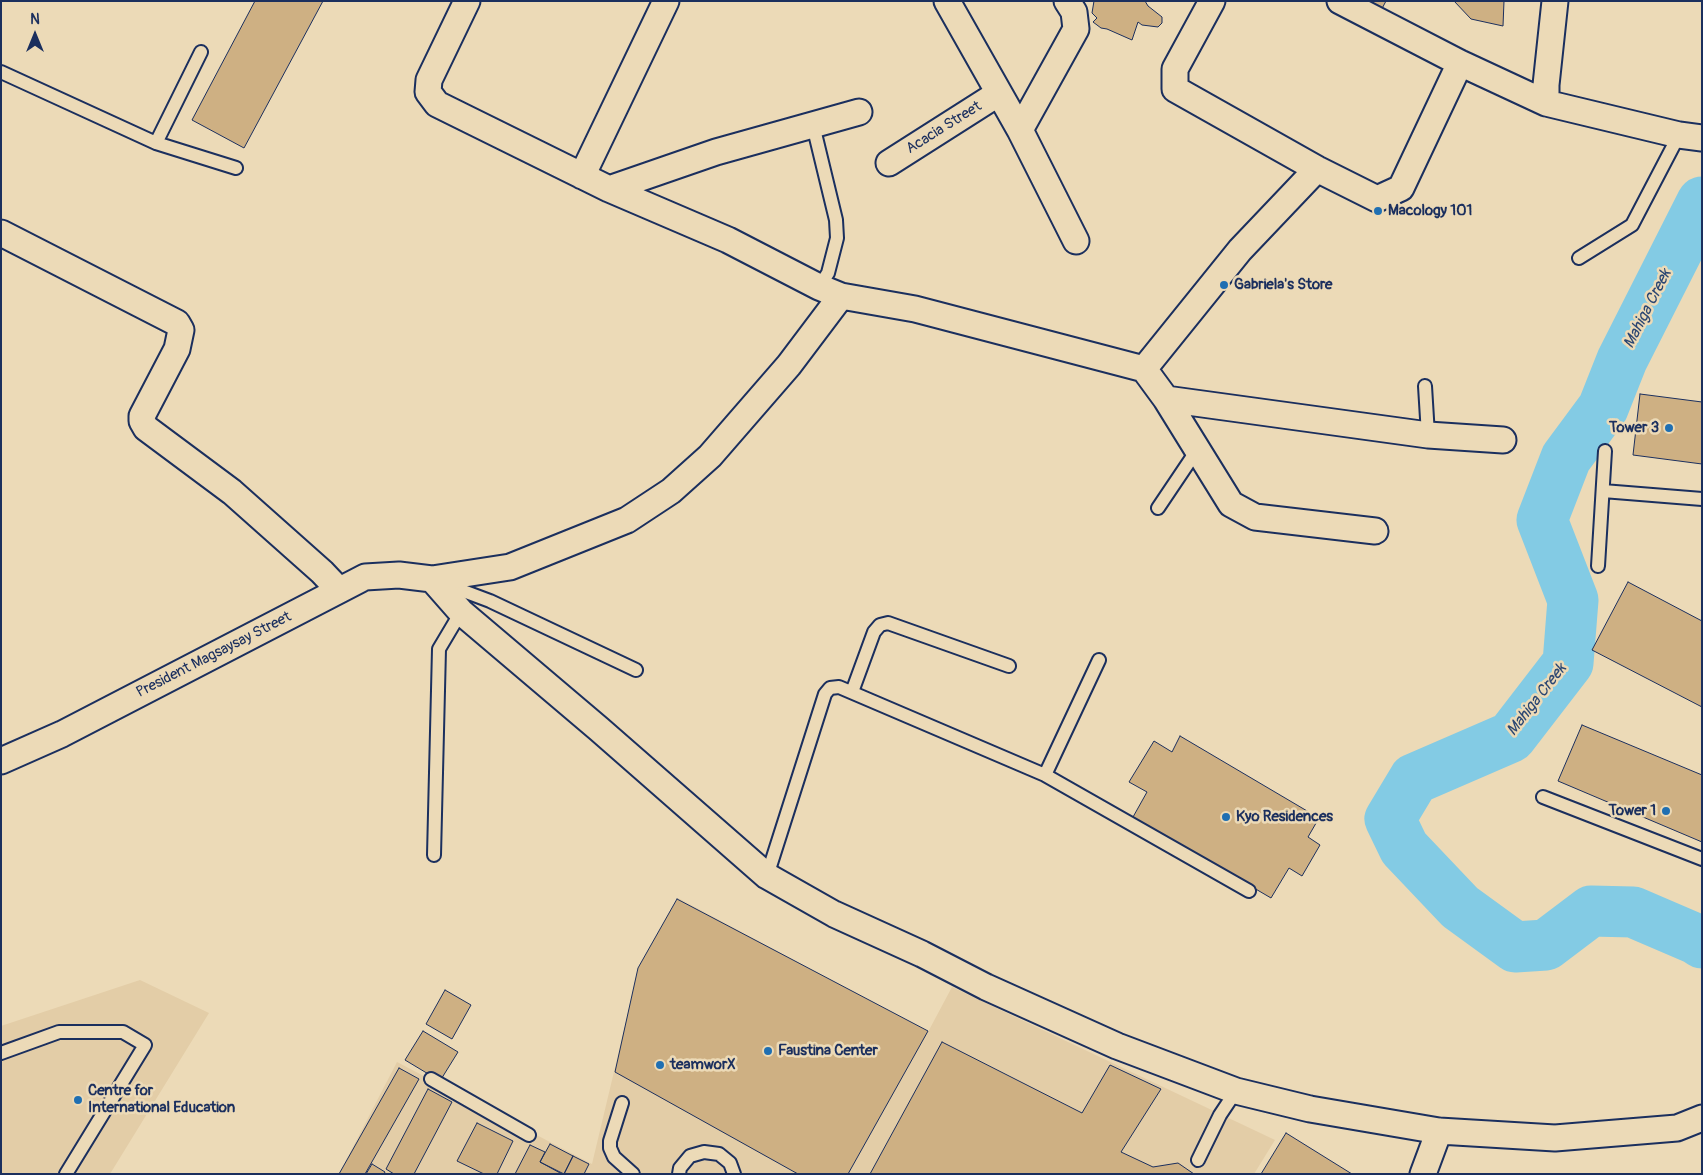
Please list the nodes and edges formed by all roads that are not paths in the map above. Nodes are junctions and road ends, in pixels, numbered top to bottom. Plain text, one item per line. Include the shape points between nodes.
1 (467, 1) edge
2 (666, 1) edge
3 (947, 1) edge
4 (1067, 1) edge
5 (1212, 1) edge
6 (1340, 1) edge
7 (1555, 1) edge
8 (201, 52) dead end
9 (1460, 63) junction
10 (1, 72) edge
11 (999, 93) junction
12 (1546, 103) junction
13 (859, 112) dead end
14 (813, 125) junction
15 (1020, 130) junction
16 (1691, 136) edge
17 (156, 143) junction
18 (888, 163) dead end
19 (236, 168) dead end
20 (1317, 169) junction
21 (582, 176) junction
22 (609, 188) junction
23 (1, 234) edge
24 (1076, 241) dead end
25 (1580, 258) dead end
26 (819, 287) junction
27 (841, 296) junction
28 (1144, 369) junction
29 (1424, 386) dead end
30 (1166, 399) junction
31 (1428, 435) junction
32 (1503, 440) dead end
33 (1197, 450) junction
34 (1605, 451) dead end
35 (1603, 491) junction
36 (1702, 499) edge
37 (1158, 508) dead end
38 (1375, 531) dead end
39 (1598, 566) dead end
40 (432, 579) junction
41 (339, 590) junction
42 (461, 612) junction
43 (1099, 660) dead end
44 (1009, 666) dead end
45 (636, 670) dead end
46 (852, 692) junction
47 (1, 761) edge
48 (1045, 775) junction
49 (1543, 797) dead end
50 (434, 854) dead end
51 (1702, 859) edge
52 (767, 876) junction
53 (1249, 891) dead end
54 (1, 1053) edge
55 (431, 1079) dead end
56 (1236, 1091) junction
57 (622, 1103) dead end
58 (1702, 1118) edge
59 (1439, 1132) junction
60 (529, 1135) dead end
61 (1198, 1160) dead end
62 (66, 1174) edge
63 (633, 1174) edge
64 (679, 1174) edge
65 (734, 1174) edge
66 (1423, 1174) edge

1 - 21 street via 429,80 428,92 437,104
2 - 21 street
3 - 11 street
4 - 15 street via 1074,12 1076,29
5 - 20 street via 1175,69 1175,89
6 - 9 street
7 - 12 street
8 - 17 lane
9 - 12 street
9 - 20 street via 1401,188 1377,199
10 - 17 lane
11 - 15 street
11 - 18 street, Acacia Street
12 - 16 street
13 - 14 street
14 - 22 street via 716,152
14 - 26 lane via 836,220 837,238 828,273
15 - 24 street
16 - 25 lane via 1632,225
17 - 19 lane
20 - 28 street via 1240,250
21 - 22 street
22 - 26 street via 728,240
23 - 41 street via 177,322 181,330 177,349 142,416 146,428 232,492
26 - 27 street
27 - 28 street via 915,310
27 - 40 street, President Magsaysay Street via 789,365 710,456 671,491 627,520 510,567
28 - 30 street
29 - 31 lane
30 - 31 street
30 - 33 street
31 - 32 street
33 - 37 lane
33 - 38 street via 1231,504 1255,517
34 - 35 lane
35 - 36 lane
35 - 39 lane
40 - 41 street, President Magsaysay Street via 399,575 365,577
40 - 42 street
40 - 45 lane via 490,601
41 - 47 street, President Magsaysay Street via 62,734
42 - 50 lane via 438,650
42 - 52 street
43 - 48 lane
44 - 46 lane via 888,623 880,625 874,632
46 - 48 lane
46 - 52 lane via 839,687 830,688 825,694
48 - 53 lane
49 - 51 lane
52 - 56 street via 834,914 986,987 1116,1046
54 - 62 lane via 59,1032 123,1032 145,1045
55 - 60 lane
56 - 59 street via 1310,1109
56 - 61 lane
57 - 63 lane via 610,1148 614,1157
58 - 59 street via 1677,1128 1555,1138
59 - 66 street
64 - 65 lane via 690,1156 704,1152 719,1154 730,1163

